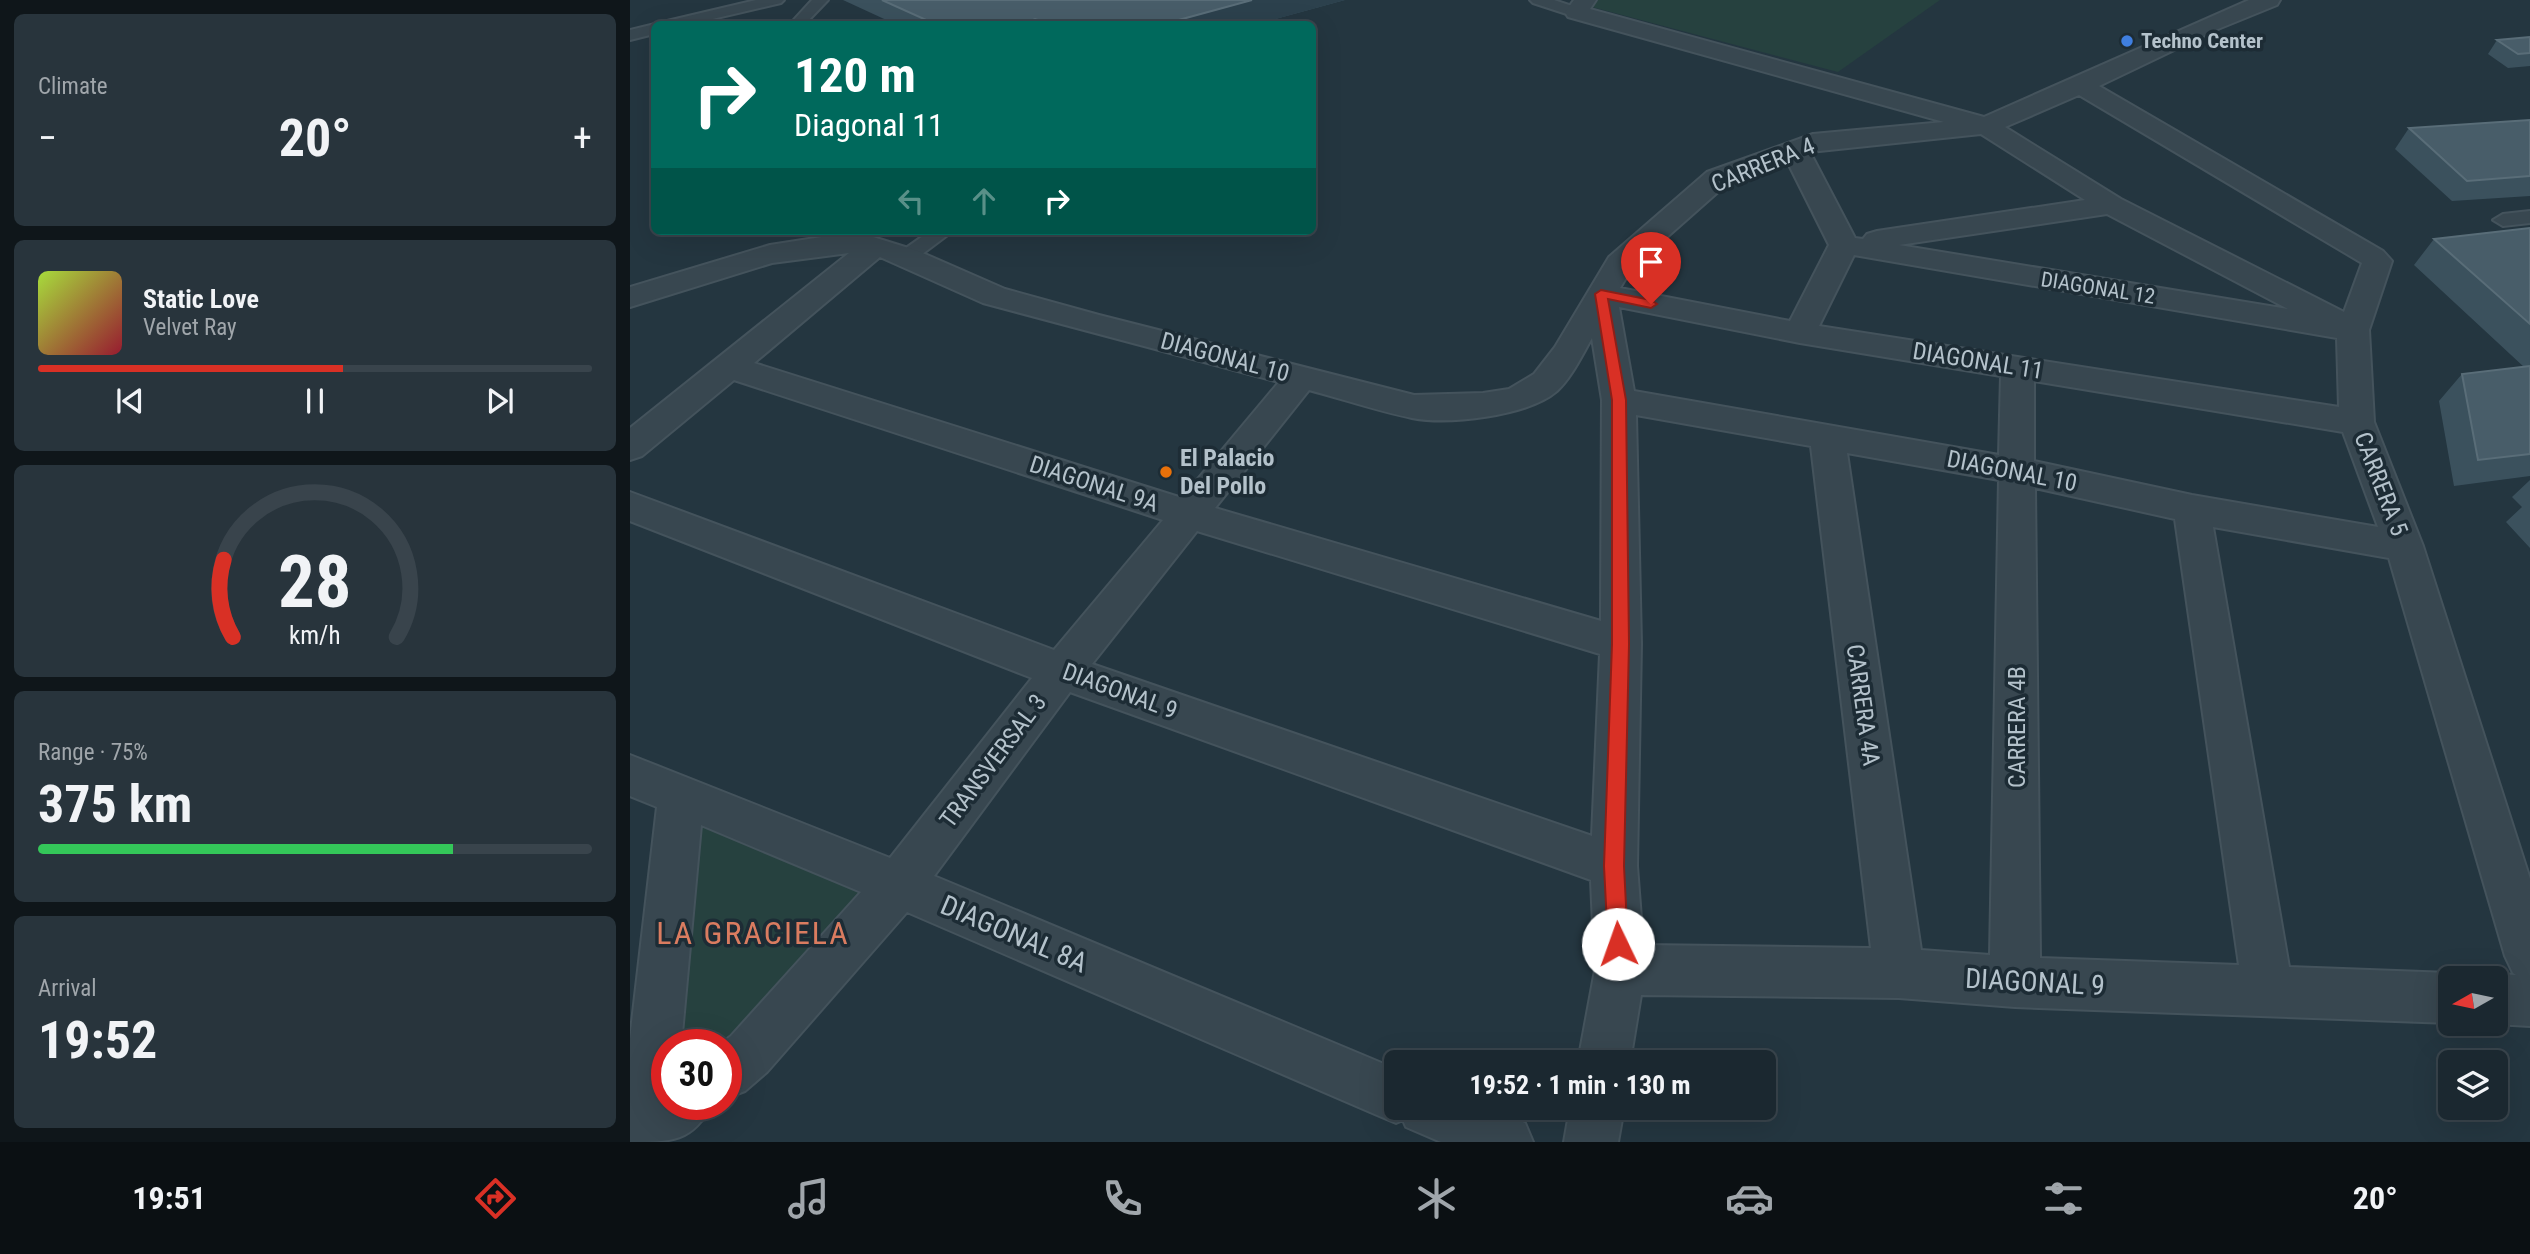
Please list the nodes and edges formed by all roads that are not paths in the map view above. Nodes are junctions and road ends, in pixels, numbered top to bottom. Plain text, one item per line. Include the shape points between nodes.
1 (776, 0) edge
2 (820, 0) edge
3 (1538, 0) edge
4 (2269, 0) edge
5 (1581, 6) edge
6 (686, 21) edge
7 (800, 21) edge
8 (651, 30) edge
9 (630, 35) edge
10 (2080, 85) junction
11 (1986, 126) junction
12 (1794, 148) junction
13 (2111, 205) junction
14 (2530, 217) edge
15 (2504, 220) dead end
16 (937, 235) edge
17 (866, 241) edge
18 (1844, 245) junction
19 (906, 257) junction
20 (1601, 294) junction
21 (630, 297) edge
22 (2353, 330) junction
23 (1800, 333) junction
24 (730, 367) junction
25 (2017, 368) junction
26 (1301, 377) junction
27 (1619, 400) junction
28 (2357, 422) junction
29 (637, 435) edge
30 (1827, 436) junction
31 (2018, 471) junction
32 (630, 506) edge
33 (2192, 509) junction
34 (1188, 514) junction
35 (2404, 546) junction
36 (1621, 644) junction
37 (1062, 671) junction
38 (630, 775) edge
39 (681, 798) junction
40 (1614, 866) junction
41 (898, 885) junction
42 (2530, 956) edge
43 (1619, 970) junction
44 (1899, 973) junction
45 (2015, 982) junction
46 (2268, 991) junction
47 (2438, 998) edge
48 (2508, 1000) edge
49 (2530, 1001) edge
50 (1606, 1050) edge
51 (742, 1059) edge
52 (1384, 1091) edge
53 (1454, 1120) edge
54 (1595, 1120) edge
55 (652, 1131) edge
56 (1506, 1142) edge
57 (1591, 1142) edge

1 - 6 lane
2 - 7 lane
3 - 5 lane
4 - 10 street, CARRERA 4
5 - 11 street
8 - 9 lane
10 - 11 street, CARRERA 4
10 - 22 street via 2373,257 2377,261
11 - 12 street, CARRERA 4 via 1845,137
11 - 13 street
12 - 18 street
12 - 20 street, CARRERA 4 via 1717,178 1620,263
13 - 18 street
13 - 22 street
14 - 15 lane
16 - 19 lane
17 - 19 street, DIAGONAL 10
17 - 21 street, DIAGONAL 10 via 737,264
17 - 24 street
18 - 22 street, DIAGONAL 12
18 - 23 street
19 - 26 street, DIAGONAL 10 via 991,295
20 - 23 street, DIAGONAL 11
20 - 26 street, DIAGONAL 10 via 1545,383 1516,398 1462,408 1414,407
20 - 27 street
22 - 28 street, CARRERA 5
23 - 25 street, DIAGONAL 11
24 - 29 street
24 - 34 street, DIAGONAL 9A
25 - 28 street, DIAGONAL 11
25 - 31 street, CARRERA 4B
26 - 34 street, TRANSVERSAL 3
27 - 30 street, DIAGONAL 10
27 - 36 street
28 - 35 street, CARRERA 5
30 - 31 street, DIAGONAL 10
30 - 44 street, CARRERA 4A
31 - 33 street, DIAGONAL 10
31 - 45 street, CARRERA 4B
32 - 37 street, DIAGONAL 9
33 - 35 street, DIAGONAL 10
33 - 46 street
34 - 36 street, DIAGONAL 9A
34 - 37 street, TRANSVERSAL 3
35 - 42 street, CARRERA 5
36 - 40 street
37 - 40 street, DIAGONAL 9
37 - 41 street, TRANSVERSAL 3
38 - 39 street, DIAGONAL 8A
39 - 41 street, DIAGONAL 8A
39 - 55 street
40 - 43 street
41 - 51 street, TRANSVERSAL 3
41 - 52 street, DIAGONAL 8A
43 - 44 street, DIAGONAL 9
43 - 50 street
44 - 45 street, DIAGONAL 9
45 - 46 street, DIAGONAL 9
46 - 47 street, DIAGONAL 9
48 - 49 street
53 - 56 street
54 - 57 street

